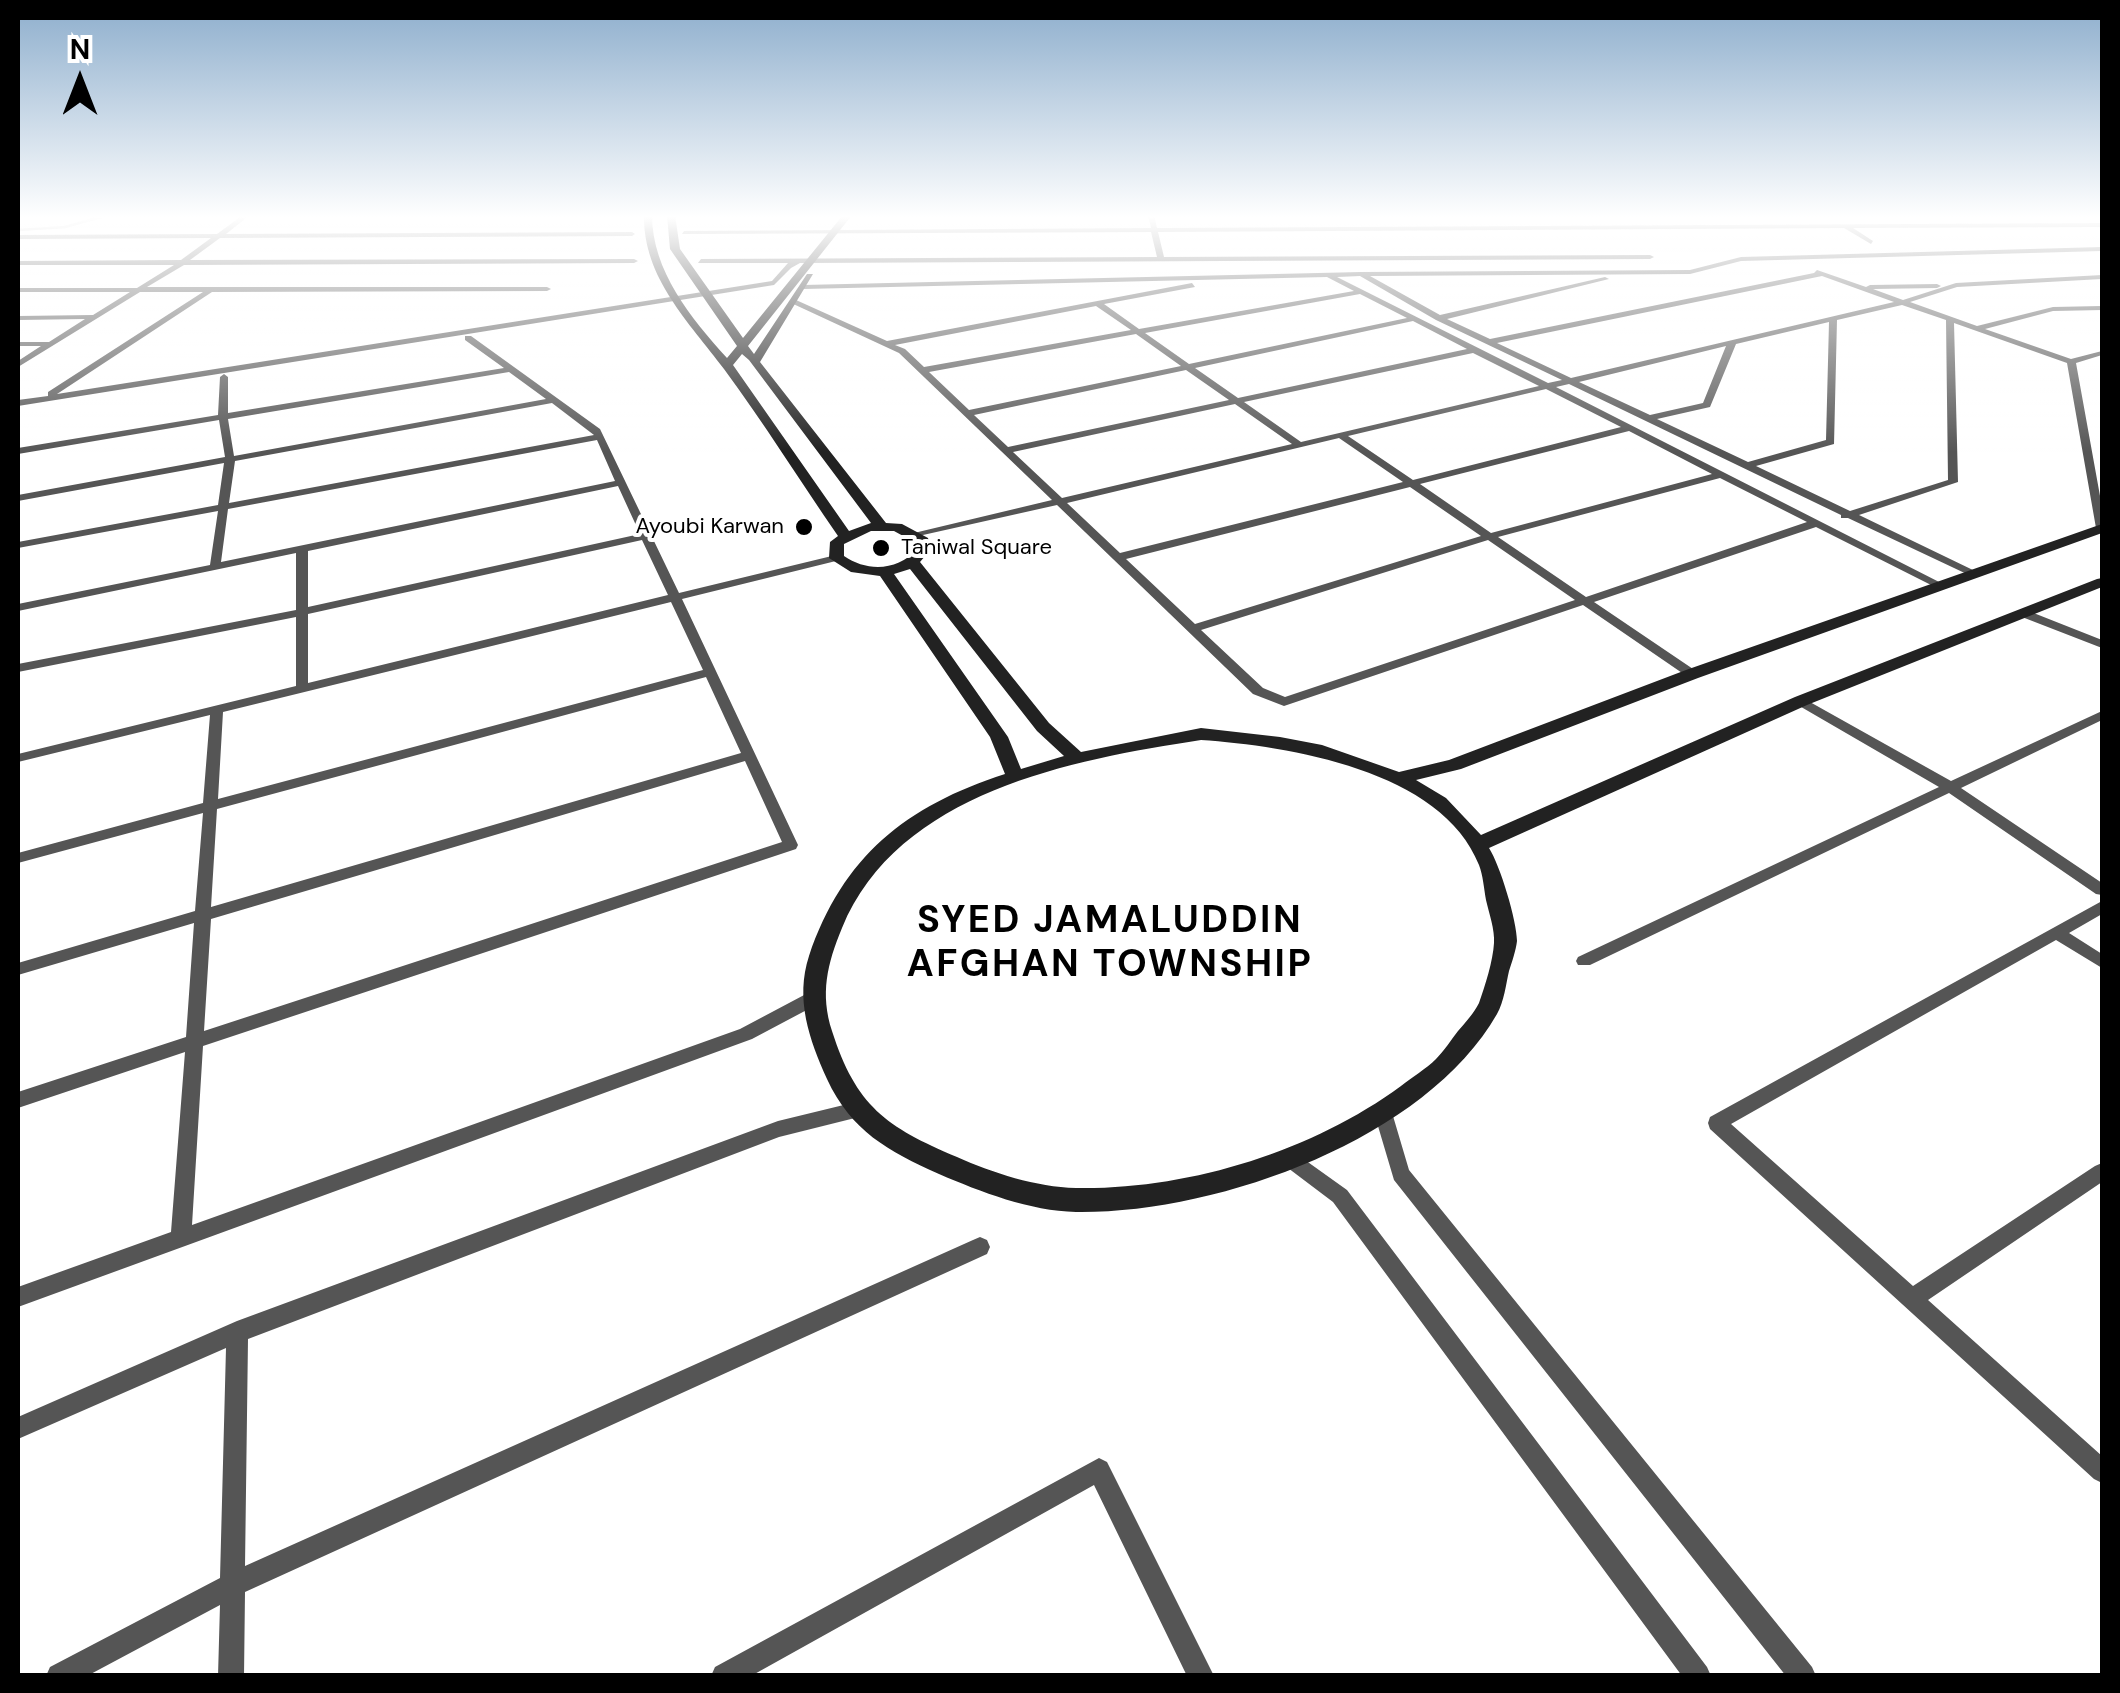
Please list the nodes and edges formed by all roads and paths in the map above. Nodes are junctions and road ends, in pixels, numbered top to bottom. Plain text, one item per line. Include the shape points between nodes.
1 (132, 294) edge
2 (207, 294) edge
3 (675, 294) edge
4 (717, 294) edge
5 (723, 294) edge
6 (782, 294) edge
7 (798, 294) edge
8 (1144, 294) edge
9 (1349, 294) edge
10 (1364, 294) edge
11 (1396, 294) edge
12 (1539, 294) edge
13 (1720, 294) edge
14 (1881, 294) edge
15 (1928, 294) edge
16 (707, 296) junction
17 (679, 301) junction
18 (793, 302) junction
19 (1904, 302) junction
20 (1097, 303) junction
21 (2102, 308) edge
22 (93, 317) junction
23 (18, 318) edge
24 (1438, 318) junction
25 (1413, 319) junction
26 (1833, 319) junction
27 (1950, 319) junction
28 (1977, 328) junction
29 (1138, 332) junction
30 (468, 338) junction
31 (1492, 341) junction
32 (1732, 343) junction
33 (18, 344) edge
34 (49, 344) junction
35 (886, 344) junction
36 (742, 346) junction
37 (1474, 350) junction
38 (2102, 353) edge
39 (754, 362) junction
40 (2071, 362) junction
41 (18, 364) edge
42 (728, 365) junction
43 (1186, 366) junction
44 (511, 368) junction
45 (924, 370) junction
46 (224, 377) junction
47 (1571, 381) junction
48 (1544, 388) junction
49 (44, 399) junction
50 (554, 400) junction
51 (1238, 402) junction
52 (18, 407) edge
53 (969, 413) junction
54 (223, 417) junction
55 (1646, 418) junction
56 (1626, 429) junction
57 (600, 436) junction
58 (1342, 436) junction
59 (1300, 445) junction
60 (1008, 450) junction
61 (18, 451) edge
62 (230, 459) junction
63 (1745, 466) junction
64 (1719, 475) junction
65 (620, 483) junction
66 (1412, 484) junction
67 (18, 498) edge
68 (1062, 503) junction
69 (222, 507) junction
70 (1845, 516) junction
71 (1816, 522) junction
72 (881, 526) junction
73 (2102, 528) edge
74 (918, 535) junction
75 (644, 536) junction
76 (845, 536) junction
77 (1492, 536) junction
78 (18, 545) edge
79 (302, 549) junction
80 (1119, 557) junction
81 (836, 558) junction
82 (912, 562) junction
83 (215, 567) junction
84 (884, 571) junction
85 (1970, 573) junction
86 (2102, 582) edge
87 (1942, 586) junction
88 (1584, 597) junction
89 (672, 598) junction
90 (18, 608) edge
91 (302, 612) junction
92 (2026, 614) junction
93 (1192, 629) junction
94 (2102, 644) edge
95 (18, 668) edge
96 (708, 673) junction
97 (1692, 674) junction
98 (302, 688) junction
99 (1802, 701) junction
100 (217, 709) junction
101 (2102, 716) edge
102 (748, 756) junction
103 (18, 758) edge
104 (1077, 758) junction
105 (1015, 776) junction
106 (1399, 778) junction
107 (1950, 788) junction
108 (211, 805) junction
109 (1480, 844) junction
110 (18, 858) edge
111 (2102, 890) edge
112 (2102, 907) edge
113 (203, 912) junction
114 (2057, 933) junction
115 (1584, 961) dead end
116 (2102, 962) edge
117 (18, 969) edge
118 (812, 998) junction
119 (194, 1044) junction
120 (18, 1100) edge
121 (856, 1110) junction
122 (1384, 1116) junction
123 (1292, 1158) junction
124 (2102, 1172) edge
125 (181, 1238) junction
126 (980, 1247) dead end
127 (18, 1297) edge
128 (1912, 1299) junction
129 (237, 1332) junction
130 (18, 1428) edge
131 (2102, 1471) edge
132 (232, 1585) junction
133 (59, 1676) edge
134 (232, 1676) edge
135 (724, 1676) edge
136 (1201, 1676) edge
137 (1698, 1676) edge
138 (1803, 1676) edge

1 - 22 street
2 - 49 street
3 - 17 street
4 - 16 street
5 - 16 street
6 - 36 street
7 - 18 street
8 - 20 street
9 - 29 street
10 - 25 street
11 - 24 street
12 - 24 street
13 - 31 street
14 - 19 street
15 - 19 street
16 - 17 street
16 - 36 street
17 - 30 street
17 - 42 street
17 - 49 street
18 - 35 street
18 - 39 street
19 - 26 street
19 - 27 street
20 - 29 street
20 - 35 street
21 - 28 street via 2053,309
22 - 23 street
22 - 34 street
24 - 31 street
25 - 37 street
25 - 43 street
26 - 32 street
26 - 63 street via 1831,442
27 - 28 street
27 - 70 street via 1953,482
28 - 40 street
29 - 43 street
29 - 45 street
30 - 44 street
30 - 46 street
31 - 47 street
32 - 47 street
32 - 55 street via 1708,405
33 - 34 street
34 - 41 street
35 - 45 street
36 - 39 street
36 - 42 street
37 - 48 street
37 - 51 street
38 - 40 street
39 - 72 street
40 - 73 street
42 - 76 street
43 - 51 street
43 - 53 street
44 - 50 street
44 - 54 street
45 - 53 street
46 - 52 street
46 - 54 street
47 - 48 street
47 - 55 street
48 - 56 street
48 - 58 street
49 - 52 street
50 - 57 street
50 - 62 street
51 - 59 street
51 - 60 street
53 - 60 street
54 - 61 street
54 - 62 street
55 - 63 street
56 - 64 street
56 - 66 street
57 - 65 street
57 - 69 street
58 - 59 street
58 - 66 street
59 - 68 street
60 - 68 street
62 - 67 street
62 - 69 street
63 - 70 street
64 - 71 street
64 - 77 street
65 - 75 street
65 - 79 street
66 - 77 street
66 - 80 street
68 - 74 street
68 - 80 street
69 - 78 street
69 - 83 street
70 - 85 street
71 - 87 street
71 - 88 street
72 - 74 street
72 - 76 street
73 - 85 street
74 - 82 street via 924,548
75 - 89 street
75 - 91 street
76 - 81 street via 837,542
77 - 88 street
77 - 93 street
79 - 83 street
79 - 91 street
80 - 93 street
81 - 84 street via 854,569
81 - 89 street
82 - 84 street
82 - 104 street via 1043,727
83 - 90 street
84 - 105 street via 999,737
85 - 87 street
86 - 92 street
87 - 97 street
88 - 93 street via 1284,702 1258,691
88 - 97 street
89 - 96 street
89 - 98 street
91 - 95 street
91 - 98 street
92 - 94 street
92 - 99 street
96 - 102 street
96 - 108 street
97 - 106 street via 1454,765
98 - 100 street
99 - 107 street
99 - 109 street
100 - 103 street
100 - 108 street
101 - 107 street
102 - 113 street
102 - 119 street via 791,845
104 - 105 street
104 - 106 street via 1202,734 1265,737
105 - 118 street via 944,807 883,850 850,885 828,934
106 - 109 street via 1444,808
107 - 111 street
107 - 115 street
108 - 110 street
108 - 113 street
109 - 122 street via 1497,882 1506,931 1504,977 1486,1014 1451,1058
112 - 114 street
113 - 117 street
113 - 119 street
114 - 116 street
114 - 128 street via 1716,1124
118 - 121 street via 827,1050
118 - 125 street via 746,1034
119 - 120 street
119 - 125 street
121 - 123 street via 907,1146 971,1176 1072,1201 1173,1193
121 - 129 street via 778,1129
122 - 123 street
122 - 138 street via 1401,1174
123 - 137 street via 1340,1196
124 - 128 street
125 - 127 street
126 - 132 street
128 - 131 street
129 - 130 street
129 - 132 street
132 - 133 street
132 - 134 street
135 - 136 street via 1099,1470

